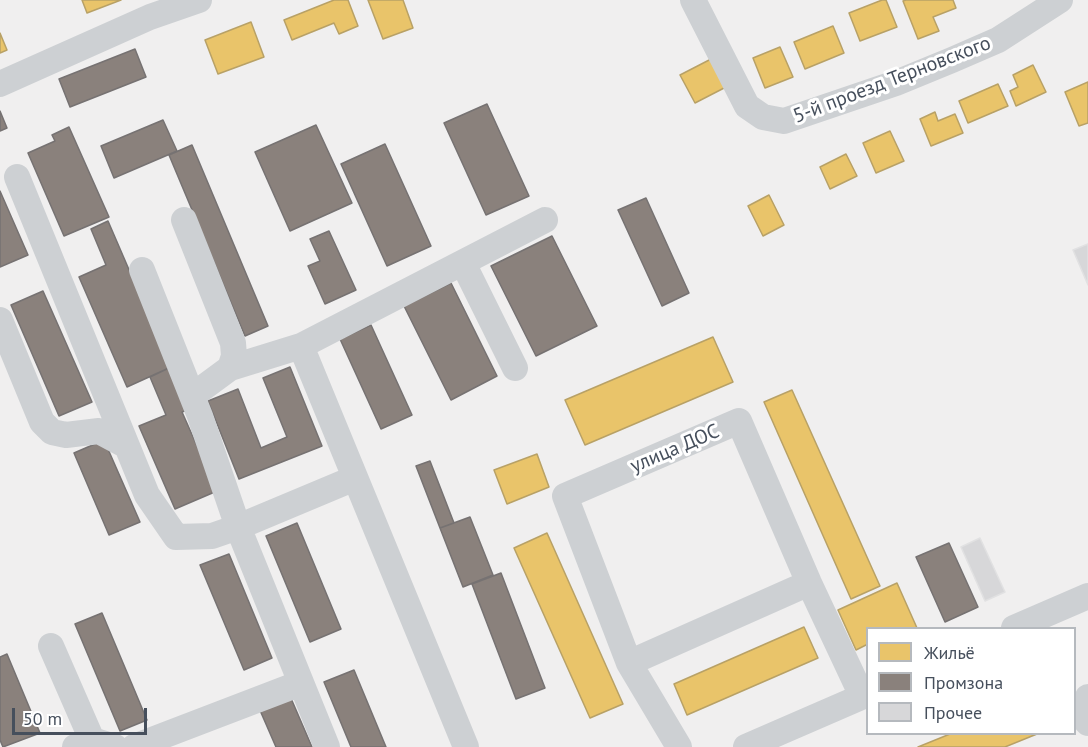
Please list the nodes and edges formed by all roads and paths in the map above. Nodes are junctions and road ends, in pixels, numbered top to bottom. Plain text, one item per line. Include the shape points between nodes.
1 (199, 0) edge
2 (693, 0) edge
3 (1060, 0) edge
4 (147, 8) edge
5 (0, 84) edge
6 (17, 177) dead end
7 (184, 220) dead end
8 (545, 220) dead end
9 (463, 263) junction
10 (142, 270) dead end
11 (0, 320) edge
12 (300, 346) junction
13 (230, 368) junction
14 (515, 369) dead end
15 (192, 396) junction
16 (127, 446) junction
17 (355, 478) junction
18 (238, 527) junction
19 (809, 584) junction
20 (1088, 596) edge
21 (1016, 627) edge
22 (51, 646) dead end
23 (629, 663) junction
24 (301, 683) junction
25 (865, 695) edge
26 (1088, 697) edge
27 (1088, 723) edge
28 (94, 745) edge
29 (134, 747) edge
30 (327, 747) edge
31 (466, 747) edge
32 (680, 747) edge
33 (746, 747) edge

1 - 4 street
2 - 3 street, 5-й проезд Терновского via 747,106 763,117 784,121 896,83 998,40
4 - 5 street
6 - 16 street
7 - 13 street via 233,343
8 - 9 street
9 - 12 street
9 - 14 street
10 - 15 street
11 - 16 street via 42,422 52,432 66,435 99,430
12 - 13 street
12 - 17 street
13 - 15 street
15 - 18 street
16 - 18 street via 147,495 176,537 212,536
17 - 18 street
17 - 31 street
18 - 24 street
19 - 23 street
19 - 23 street, улица ДОС via 739,421 565,496
19 - 25 street, улица ДОС
20 - 21 street
22 - 28 street
23 - 32 street
24 - 29 street
24 - 30 street
25 - 33 street
26 - 27 street

